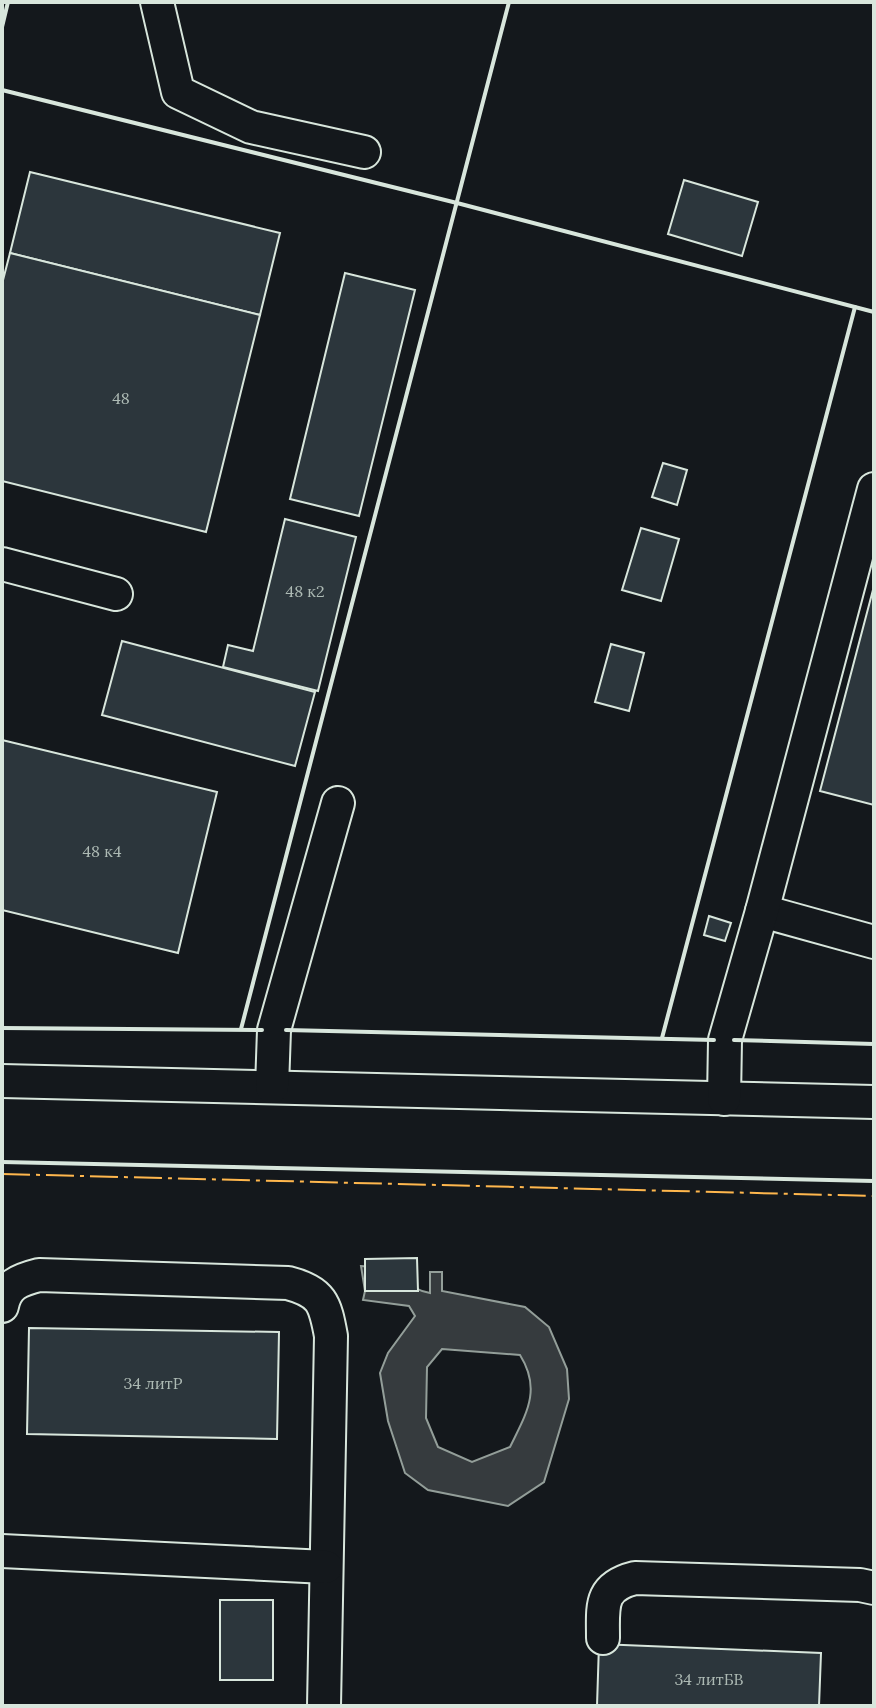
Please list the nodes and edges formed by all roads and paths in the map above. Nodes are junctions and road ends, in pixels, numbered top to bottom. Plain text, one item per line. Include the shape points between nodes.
1 (157, 2) edge
2 (364, 152) dead end
3 (874, 489) edge
4 (2, 564) edge
5 (116, 594) dead end
6 (338, 803) dead end
7 (762, 911) junction
8 (874, 942) edge
9 (2, 1081) edge
10 (272, 1087) junction
11 (724, 1099) junction
12 (874, 1102) edge
13 (2, 1306) edge
14 (2, 1551) edge
15 (326, 1567) junction
16 (874, 1588) edge
17 (603, 1638) dead end
18 (324, 1706) edge

1 - 2 street via 178,92 251,127
3 - 7 street
4 - 5 street
6 - 10 street via 274,1030
7 - 8 street
7 - 11 street via 725,1040
9 - 10 street
10 - 11 street
11 - 12 street
13 - 15 street via 4,1294 18,1280 39,1275 288,1283 310,1289 326,1309 331,1336
14 - 15 street
15 - 18 street
16 - 17 street via 635,1578 608,1591

